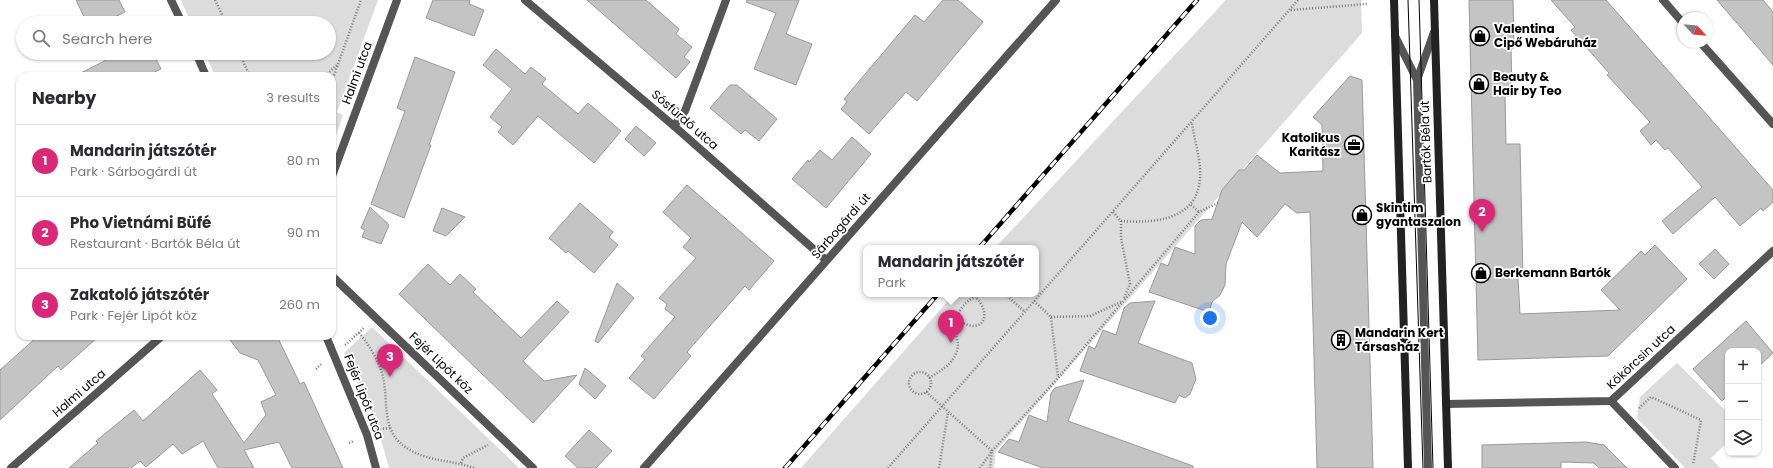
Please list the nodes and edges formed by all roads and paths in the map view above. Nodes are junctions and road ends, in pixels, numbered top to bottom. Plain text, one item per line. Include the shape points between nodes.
1 (171, 0) edge
2 (215, 0) edge
3 (362, 0) edge
4 (397, 0) edge
5 (525, 0) edge
6 (726, 0) edge
7 (1056, 0) edge
8 (1298, 0) edge
9 (1394, 0) edge
10 (1434, 0) edge
11 (1663, 0) edge
12 (1367, 4) dead end
13 (1291, 10) junction
14 (179, 16) edge
15 (223, 16) edge
16 (1677, 16) edge
17 (1435, 31) junction
18 (1394, 35) junction
19 (1705, 48) edge
20 (199, 60) edge
21 (243, 60) edge
22 (338, 64) junction
23 (204, 72) edge
24 (248, 72) edge
25 (329, 72) edge
26 (335, 72) edge
27 (1417, 80) junction
28 (1192, 123) junction
29 (1773, 124) edge
30 (674, 126) junction
31 (336, 165) edge
32 (1218, 203) dead end
33 (1191, 205) junction
34 (1113, 212) junction
35 (1199, 212) junction
36 (1121, 221) junction
37 (1773, 251) edge
38 (826, 260) junction
39 (336, 280) edge
40 (1039, 295) edge
41 (974, 297) edge
42 (976, 297) edge
43 (1008, 297) edge
44 (1038, 297) edge
45 (1034, 301) junction
46 (1122, 301) junction
47 (1025, 312) junction
48 (376, 317) junction
49 (1051, 317) junction
50 (956, 319) junction
51 (359, 333) junction
52 (157, 340) edge
53 (328, 340) edge
54 (334, 355) junction
55 (929, 378) junction
56 (1058, 378) junction
57 (926, 392) junction
58 (1611, 401) junction
59 (1446, 404) junction
60 (942, 406) junction
61 (1639, 408) dead end
62 (948, 411) junction
63 (499, 436) junction
64 (992, 451) junction
65 (461, 463) junction
66 (1693, 465) dead end
67 (11, 468) edge
68 (376, 468) edge
69 (474, 468) edge
70 (533, 468) edge
71 (644, 468) edge
72 (888, 468) edge
73 (939, 468) edge
74 (980, 468) edge
75 (990, 468) edge
76 (1408, 468) edge
77 (1428, 468) edge
78 (1448, 468) edge
79 (1675, 468) edge

1 - 14 street
2 - 15 path
3 - 22 path
4 - 31 street, Halmi utca
5 - 30 street, Sósfürdő utca
6 - 30 street via 685,111
7 - 38 street, Sárbogárdi út
8 - 13 path
9 - 18 main road, Bartók Béla út
10 - 17 main road, Bartók Béla út
11 - 16 street
12 - 13 path
13 - 28 path
17 - 27 street, Bartók Béla út
17 - 59 main road, Bartók Béla út
18 - 27 street, Bartók Béla út
18 - 76 main road, Bartók Béla út
19 - 29 street
20 - 23 street
21 - 24 path
22 - 25 path
22 - 26 path
27 - 77 street, Bartók Béla út
28 - 33 path via 1200,169 1197,194
28 - 34 path
30 - 38 street, Sósfürdő utca
32 - 35 path
33 - 35 path
33 - 36 path via 1164,220
34 - 36 path
34 - 40 path
35 - 46 path
36 - 46 path via 1121,238 1130,284
37 - 58 street, Kökörcsin utca
38 - 71 street, Sárbogárdi út
39 - 48 street, Fejér Lipót köz
41 - 50 path via 960,309
42 - 50 path via 985,313 979,325 972,326
43 - 47 path
44 - 45 path
45 - 47 path
45 - 49 path
46 - 49 path via 1090,316
46 - 56 path
47 - 60 path
48 - 51 path
48 - 63 street, Fejér Lipót köz
49 - 56 path
50 - 55 path via 957,352 946,367
51 - 54 path
51 - 65 path via 382,370 390,428 396,440 408,450 426,458
52 - 67 street, Halmi utca
53 - 54 street, Fejér Lipót utca
54 - 68 street, Fejér Lipót utca via 367,435
55 - 57 path via 930,388
55 - 57 path via 926,374 915,373 908,381 911,392 922,395
56 - 64 path
57 - 60 path
58 - 59 street, Kökörcsin utca
58 - 79 street
59 - 78 main road, Bartók Béla út
60 - 62 path
60 - 72 path
61 - 66 path via 1651,397 1700,420
62 - 64 path
62 - 73 path
63 - 65 path via 492,443 463,458
63 - 70 street, Fejér Lipót köz
64 - 74 path
64 - 75 path
65 - 69 path

